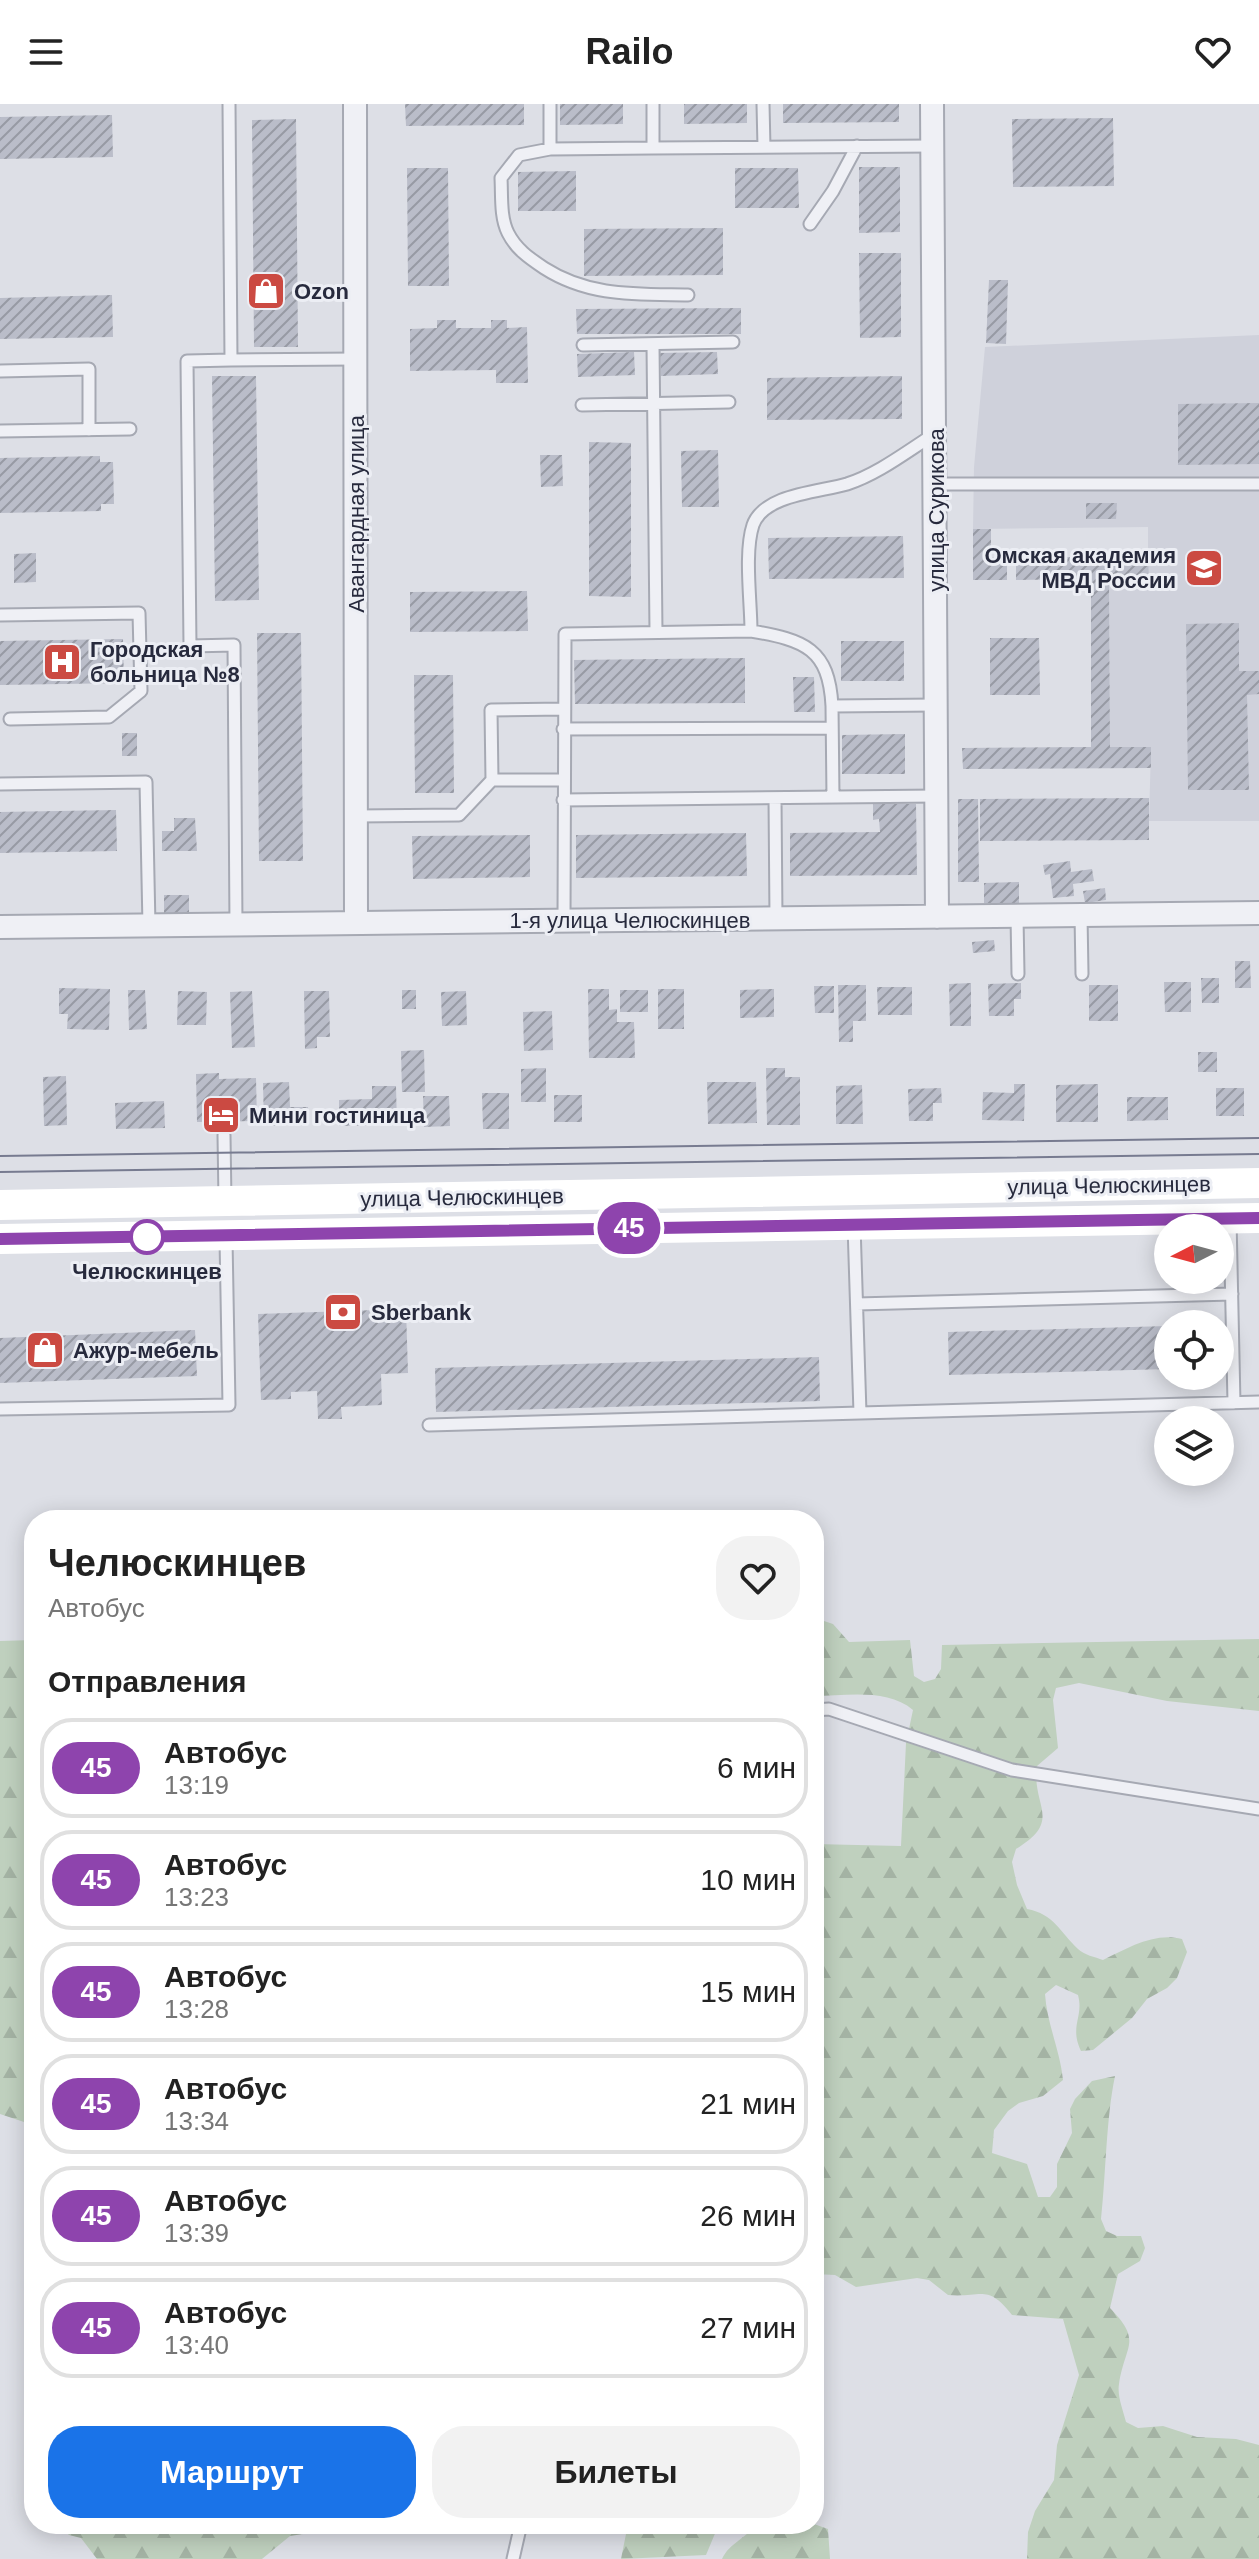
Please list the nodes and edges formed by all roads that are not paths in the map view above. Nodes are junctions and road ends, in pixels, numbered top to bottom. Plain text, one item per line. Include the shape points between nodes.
1 (229, 104) edge
2 (355, 104) edge
3 (550, 104) edge
4 (653, 104) edge
5 (763, 104) edge
6 (932, 104) edge
7 (857, 146) junction
8 (934, 146) junction
9 (764, 147) junction
10 (653, 148) junction
11 (550, 149) junction
12 (810, 224) dead end
13 (688, 295) dead end
14 (733, 342) dead end
15 (583, 345) dead end
16 (653, 345) junction
17 (356, 359) junction
18 (231, 360) junction
19 (0, 371) edge
20 (729, 402) dead end
21 (656, 403) junction
22 (582, 405) dead end
23 (130, 429) dead end
24 (89, 430) junction
25 (0, 431) edge
26 (935, 433) junction
27 (936, 484) junction
28 (1259, 484) edge
29 (0, 615) edge
30 (751, 631) junction
31 (656, 632) junction
32 (936, 705) junction
33 (832, 706) junction
34 (564, 709) junction
35 (10, 719) dead end
36 (832, 728) junction
37 (563, 729) junction
38 (492, 780) junction
39 (562, 780) junction
40 (0, 784) edge
41 (937, 796) junction
42 (833, 797) junction
43 (775, 798) junction
44 (563, 800) junction
45 (357, 816) junction
46 (1259, 913) edge
47 (1081, 915) junction
48 (1017, 916) junction
49 (937, 917) junction
50 (776, 919) junction
51 (564, 921) junction
52 (356, 923) junction
53 (236, 925) junction
54 (149, 926) junction
55 (0, 927) edge
56 (1018, 974) dead end
57 (1082, 974) dead end
58 (224, 1135) dead end
59 (1244, 1183) edge
60 (853, 1190) junction
61 (225, 1201) junction
62 (0, 1205) edge
63 (1244, 1218) edge
64 (854, 1225) junction
65 (226, 1235) junction
66 (0, 1239) edge
67 (1234, 1281) edge
68 (1232, 1294) joint
69 (857, 1304) junction
70 (1259, 1402) edge
71 (1234, 1403) junction
72 (0, 1409) edge
73 (860, 1413) junction
74 (429, 1425) dead end
75 (824, 1709) edge
76 (1259, 1809) edge
77 (519, 2534) edge
78 (513, 2559) edge

1 - 18 lane
2 - 17 street, Авангардная улица
3 - 11 lane
4 - 10 lane
5 - 9 lane
6 - 8 street, улица Сурикова
7 - 8 lane
7 - 9 lane
7 - 12 lane
8 - 26 street, улица Сурикова
9 - 10 lane
10 - 11 lane
11 - 13 lane via 519,155 501,178 502,213 519,250 582,287 607,293
14 - 16 lane
15 - 16 lane
16 - 21 lane
17 - 18 lane
17 - 45 street, Авангардная улица
18 - 53 lane via 187,361 189,598 190,646 234,645
19 - 24 lane via 89,369
20 - 21 lane
21 - 22 lane
21 - 31 lane
23 - 24 lane
24 - 25 lane
26 - 27 street, улица Сурикова
26 - 30 lane via 868,476 779,502 763,512 753,523 750,543
27 - 28 lane
27 - 32 street, улица Сурикова
29 - 35 lane via 139,613 141,691 109,717
30 - 31 lane
30 - 33 lane via 786,639 820,659 829,673
31 - 34 lane via 565,634
32 - 33 lane
32 - 41 street, улица Сурикова
33 - 36 lane
34 - 37 lane
34 - 38 lane via 491,710
36 - 37 lane
36 - 42 lane
37 - 39 lane
38 - 39 lane
38 - 45 lane via 459,815
39 - 44 lane
40 - 54 lane via 146,782
41 - 42 lane
41 - 49 street, улица Сурикова
42 - 43 lane
43 - 44 lane
43 - 50 lane
44 - 51 lane
45 - 52 street, Авангардная улица
46 - 47 street, 1-я улица Челюскинцев
47 - 48 street, 1-я улица Челюскинцев
47 - 57 lane
48 - 49 street, 1-я улица Челюскинцев
48 - 56 lane
49 - 50 street, 1-я улица Челюскинцев
50 - 51 street, 1-я улица Челюскинцев
51 - 52 street, 1-я улица Челюскинцев
52 - 53 street, 1-я улица Челюскинцев
53 - 54 street, 1-я улица Челюскинцев
54 - 55 street, 1-я улица Челюскинцев
58 - 61 lane
59 - 60 main road, улица Челюскинцев
59 - 63 main road
60 - 61 main road, улица Челюскинцев
60 - 64 main road
61 - 62 main road, улица Челюскинцев
61 - 65 main road
63 - 64 main road, улица Челюскинцев
63 - 67 lane
64 - 65 main road, улица Челюскинцев
64 - 69 lane
65 - 66 main road, улица Челюскинцев
65 - 72 lane via 229,1405
68 - 69 lane
68 - 71 lane
69 - 73 lane
70 - 71 lane
71 - 73 lane
73 - 74 lane
75 - 76 lane via 1012,1770
77 - 78 lane

